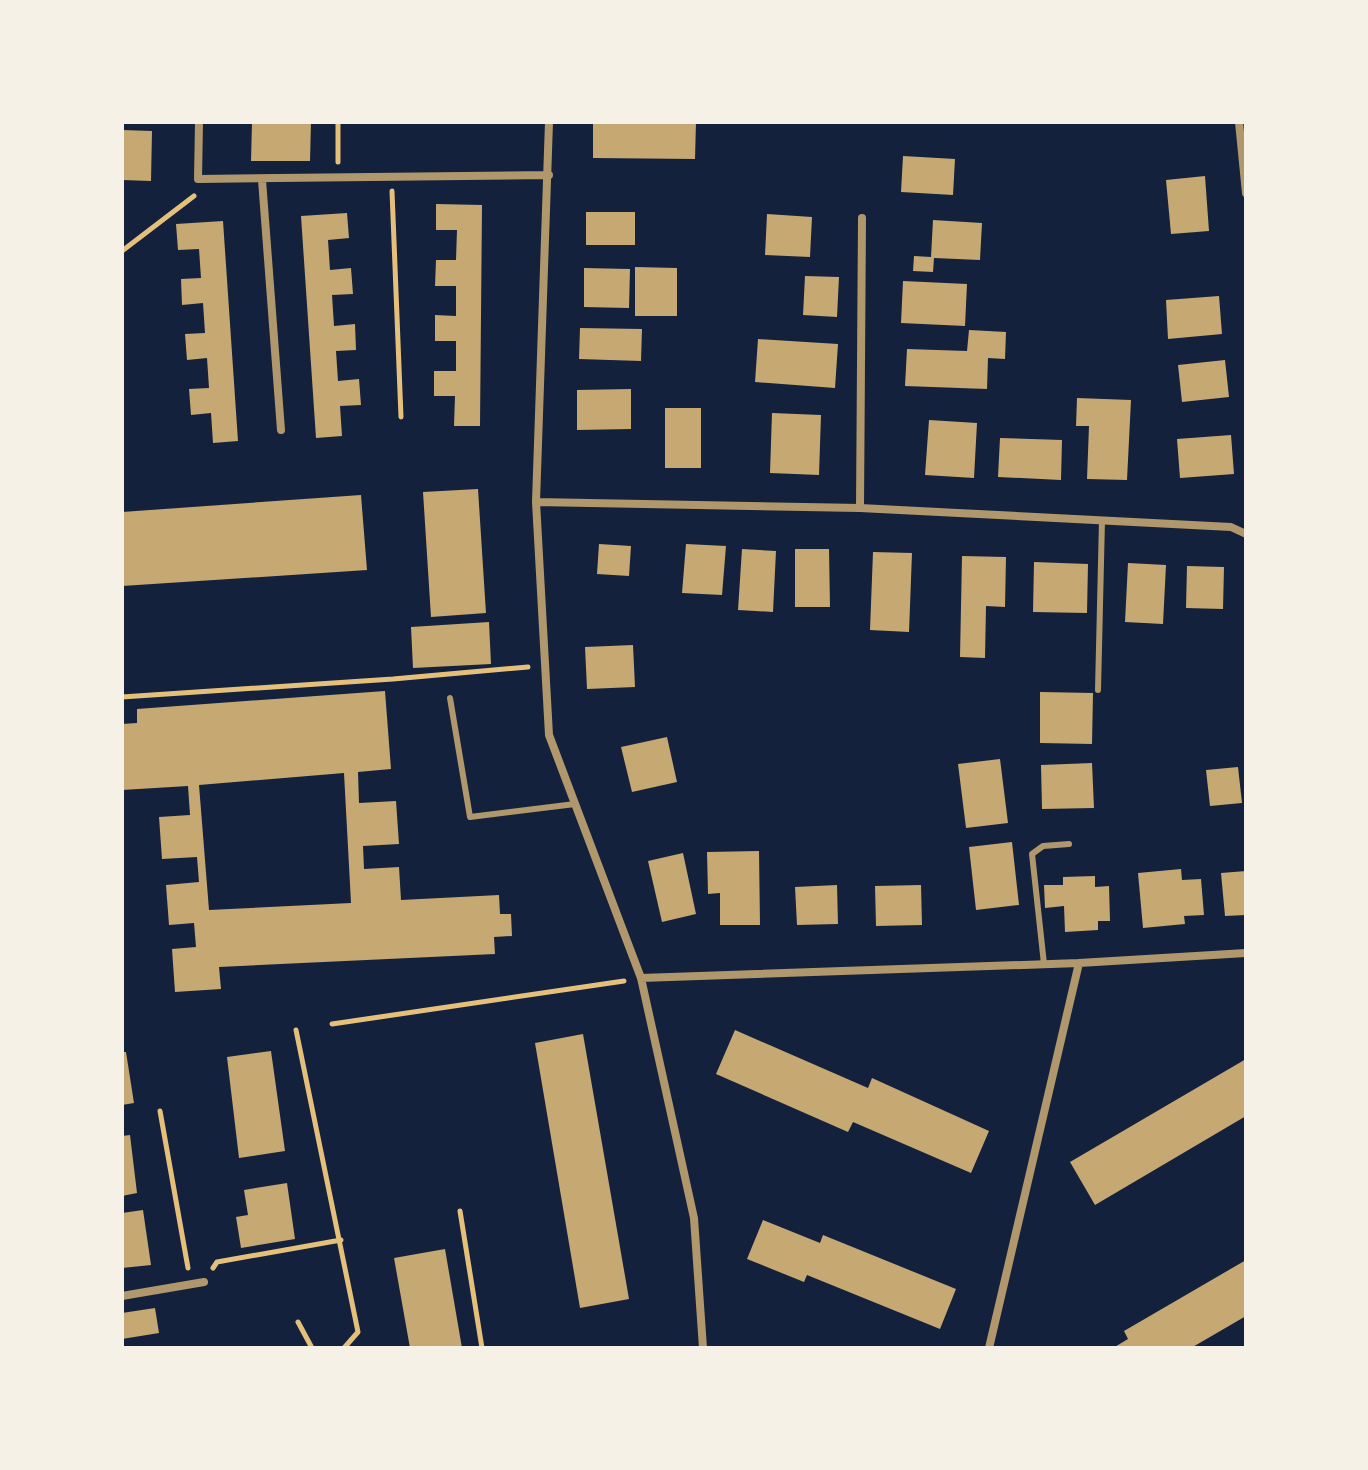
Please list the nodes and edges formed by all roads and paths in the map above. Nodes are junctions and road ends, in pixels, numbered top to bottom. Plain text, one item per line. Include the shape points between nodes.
1 (199, 122) edge
2 (338, 122) edge
3 (549, 122) edge
4 (1239, 122) edge
5 (549, 175) junction
6 (391, 178) junction
7 (216, 179) junction
8 (338, 179) junction
9 (262, 180) junction
10 (1246, 193) edge
11 (862, 218) dead end
12 (122, 251) edge
13 (401, 417) dead end
14 (281, 430) dead end
15 (536, 502) junction
16 (860, 508) junction
17 (1102, 520) junction
18 (1246, 534) edge
19 (545, 665) junction
20 (1098, 690) dead end
21 (122, 697) edge
22 (450, 698) dead end
23 (575, 804) junction
24 (1069, 844) dead end
25 (1246, 953) edge
26 (1079, 963) junction
27 (1044, 964) junction
28 (641, 978) junction
29 (332, 1024) dead end
30 (296, 1030) dead end
31 (160, 1111) dead end
32 (460, 1211) dead end
33 (341, 1240) junction
34 (204, 1282) joint
35 (191, 1284) junction
36 (122, 1296) edge
37 (298, 1322) dead end
38 (312, 1348) edge
39 (344, 1348) edge
40 (482, 1348) edge
41 (703, 1348) edge
42 (989, 1348) edge

1 - 7 street via 198,179
2 - 8 path
3 - 5 street
4 - 10 street
5 - 6 street
5 - 15 street
6 - 8 street
6 - 13 path
7 - 9 street
7 - 12 path
8 - 9 street
9 - 14 street
11 - 16 street
15 - 16 street
15 - 19 street
16 - 17 street
17 - 18 street via 1231,527
17 - 20 lane
19 - 21 path
19 - 23 street via 549,735
22 - 23 lane via 470,817
23 - 28 street
24 - 27 lane via 1043,846 1032,854
25 - 26 street
26 - 27 street
26 - 42 street
27 - 28 street
28 - 29 path
28 - 41 street via 694,1218
30 - 33 path
31 - 35 path
32 - 40 path
33 - 34 path via 217,1262
33 - 39 path via 358,1332
34 - 35 street
35 - 36 street
37 - 38 path

